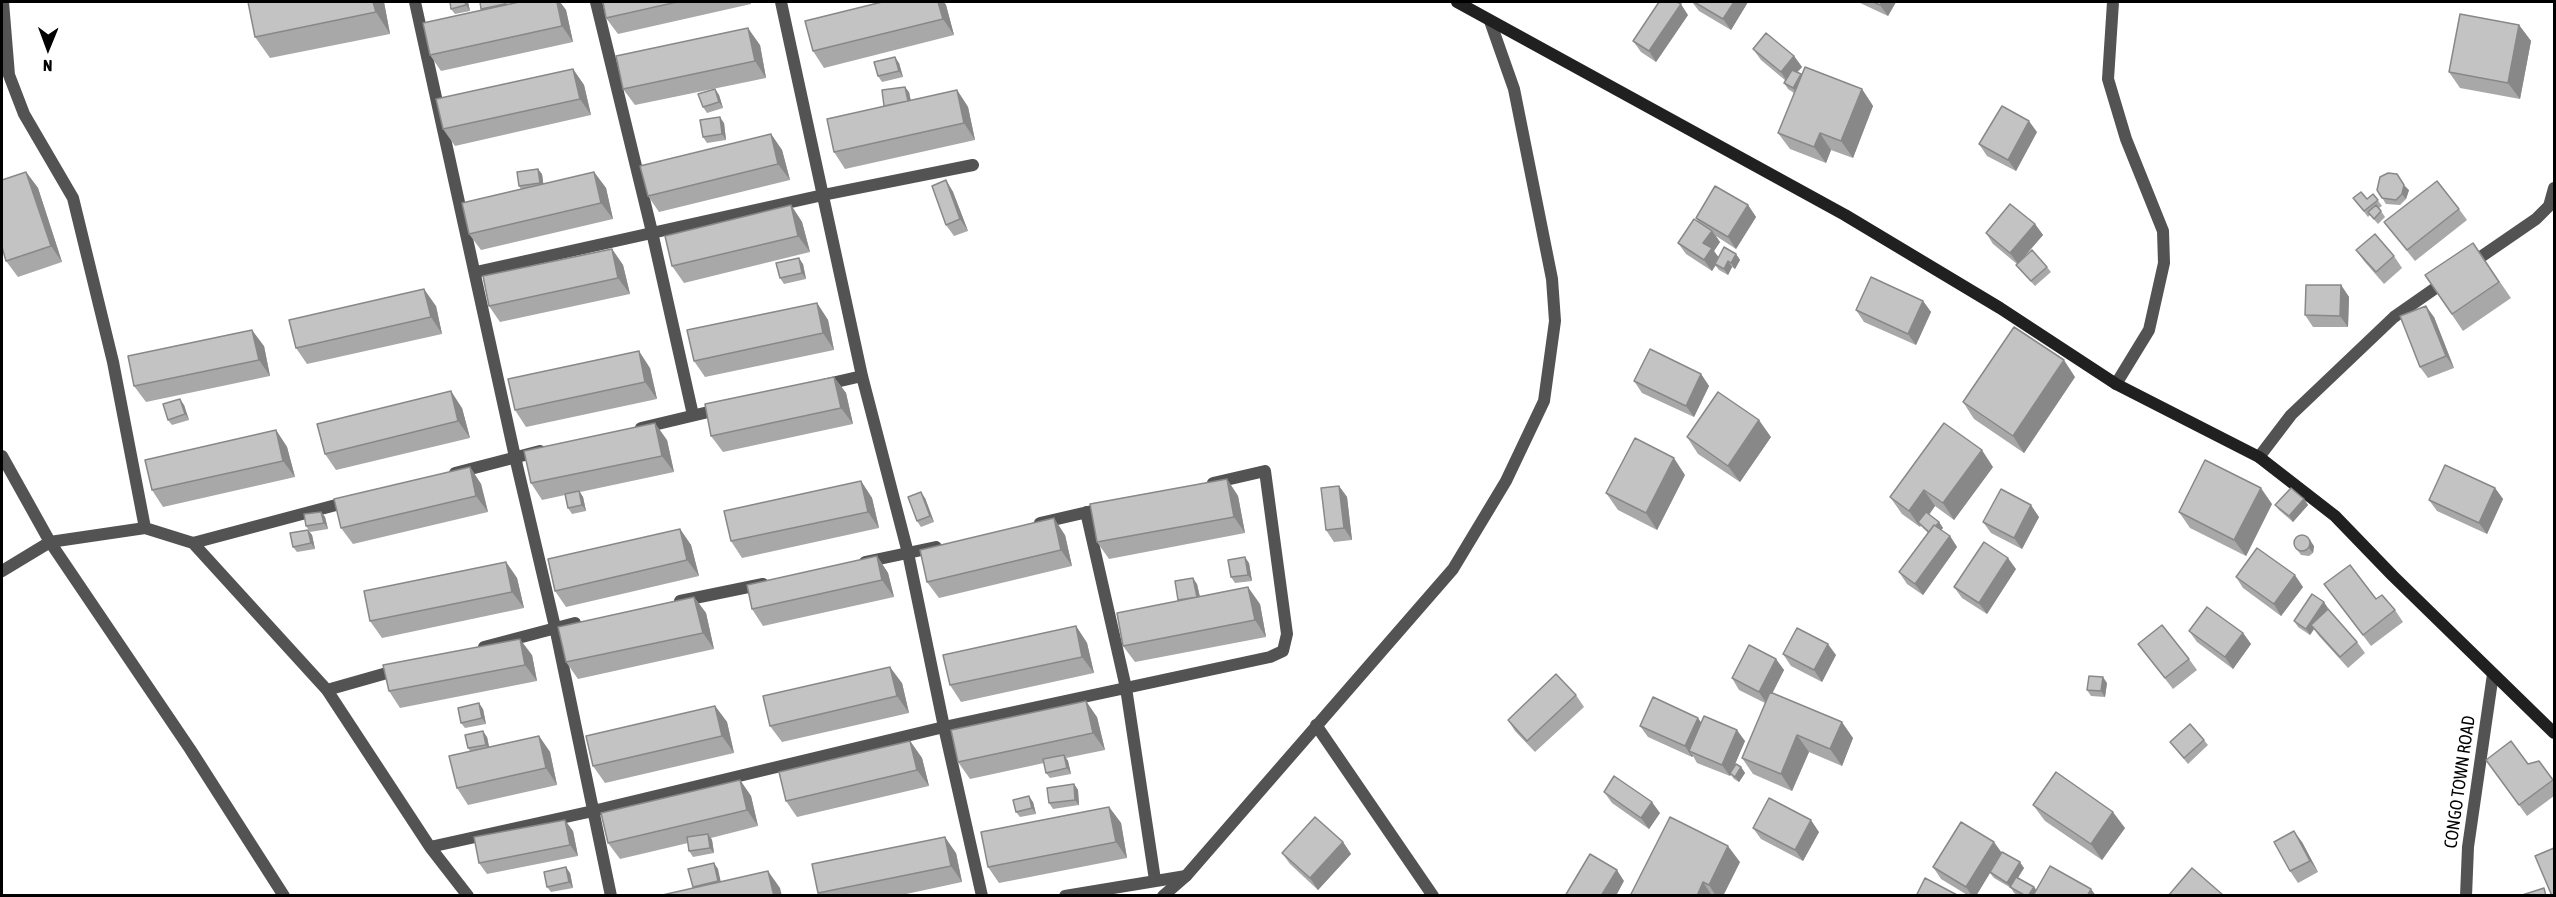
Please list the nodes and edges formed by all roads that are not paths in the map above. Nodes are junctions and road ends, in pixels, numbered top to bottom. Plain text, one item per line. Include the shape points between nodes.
1 (3, 2) edge
2 (415, 2) edge
3 (596, 2) edge
4 (781, 2) edge
5 (1457, 2) edge
6 (2113, 2) edge
7 (1490, 21) junction
8 (973, 165) dead end
9 (2554, 188) edge
10 (822, 195) junction
11 (652, 232) junction
12 (476, 272) junction
13 (862, 376) junction
14 (2116, 384) junction
15 (806, 389) edge
16 (738, 405) edge
17 (693, 416) junction
18 (626, 431) edge
19 (548, 449) edge
20 (2, 456) edge
21 (515, 457) junction
22 (2259, 457) junction
23 (446, 476) edge
24 (1198, 486) edge
25 (366, 497) edge
26 (1120, 504) edge
27 (1086, 512) junction
28 (1030, 525) edge
29 (145, 528) junction
30 (50, 542) junction
31 (193, 543) junction
32 (953, 543) edge
33 (908, 553) junction
34 (851, 565) edge
35 (2, 571) edge
36 (772, 582) edge
37 (669, 603) edge
38 (589, 620) edge
39 (555, 627) junction
40 (475, 649) edge
41 (418, 665) edge
42 (2493, 674) junction
43 (1126, 688) junction
44 (327, 690) junction
45 (1316, 725) junction
46 (944, 727) junction
47 (2554, 733) edge
48 (593, 811) junction
49 (430, 847) junction
50 (1186, 876) junction
51 (1155, 880) junction
52 (284, 896) edge
53 (468, 896) edge
54 (611, 896) edge
55 (982, 896) edge
56 (1065, 896) edge
57 (1163, 896) edge
58 (1433, 896) edge
59 (2466, 896) edge

1 - 29 street via 9,75 24,114 73,198 113,362
2 - 12 street
3 - 11 street
4 - 10 street
5 - 7 main road
6 - 14 street via 2108,79 2126,140 2163,231 2164,263 2149,330
7 - 14 main road via 1845,215 2000,308
7 - 45 street via 1514,89 1552,279 1555,321 1544,401 1506,481 1453,569
8 - 10 street
9 - 22 street via 2549,206 2536,219 2394,317 2291,415
10 - 11 street
10 - 13 street
11 - 12 street
11 - 17 street
12 - 21 street
13 - 15 street
13 - 33 street
14 - 22 main road
16 - 17 street
17 - 18 street
19 - 21 street
20 - 30 street
21 - 23 street
21 - 39 street
22 - 42 main road via 2335,516
24 - 43 street via 1265,471 1287,634 1283,651
25 - 31 street
26 - 27 street
27 - 28 street
27 - 43 street
29 - 30 street
29 - 31 street
30 - 35 street
30 - 52 street
31 - 44 street
32 - 33 street
33 - 34 street
33 - 46 street
36 - 37 street
38 - 39 street
39 - 40 street
39 - 48 street
41 - 44 street
42 - 47 main road
42 - 59 street, CONGO TOWN ROAD via 2468,847
43 - 46 street
43 - 51 street
44 - 49 street
45 - 50 street
45 - 58 street
46 - 48 street
46 - 55 street
48 - 49 street
48 - 54 street
49 - 53 street
50 - 51 street
50 - 57 street
51 - 56 street

